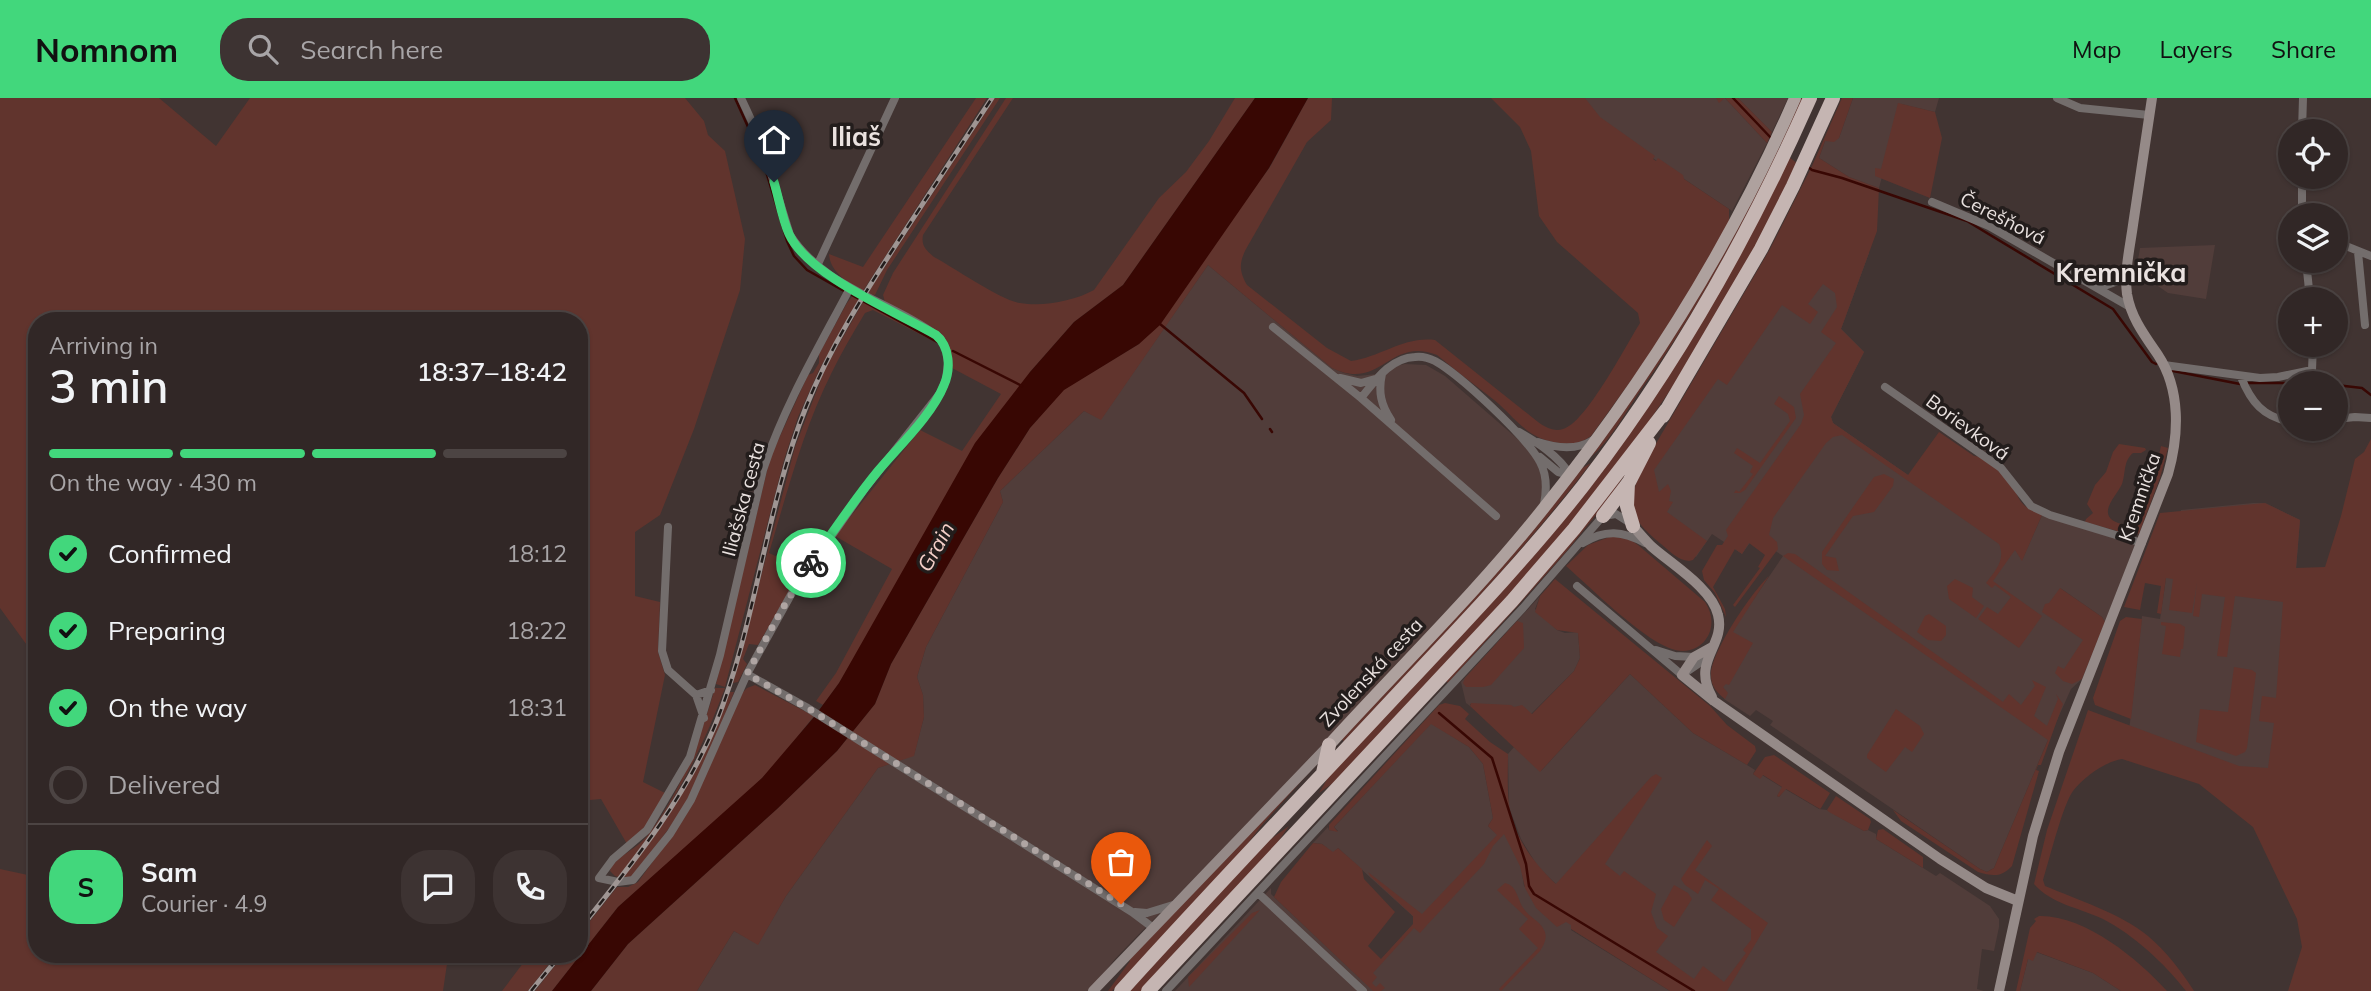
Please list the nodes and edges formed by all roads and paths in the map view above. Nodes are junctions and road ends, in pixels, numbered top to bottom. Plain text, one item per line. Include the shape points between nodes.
1 (741, 98) edge
2 (895, 98) edge
3 (1795, 98) edge
4 (1810, 98) edge
5 (1833, 98) edge
6 (2057, 98) edge
7 (2152, 98) edge
8 (2303, 98) edge
9 (2149, 115) junction
10 (2302, 119) edge
11 (1781, 146) junction
12 (1932, 202) dead end
13 (2348, 247) edge
14 (2358, 252) junction
15 (2371, 256) edge
16 (817, 267) junction
17 (2126, 278) junction
18 (2095, 285) junction
19 (848, 292) junction
20 (2130, 307) junction
21 (2365, 325) dead end
22 (1273, 327) dead end
23 (2313, 357) edge
24 (2164, 365) junction
25 (1332, 374) junction
26 (1380, 376) junction
27 (2243, 381) junction
28 (1885, 387) dead end
29 (1361, 398) junction
30 (1666, 410) junction
31 (2278, 418) edge
32 (2348, 418) edge
33 (2371, 418) edge
34 (1399, 431) junction
35 (1598, 436) junction
36 (1531, 444) junction
37 (1570, 475) junction
38 (1629, 481) junction
39 (1543, 509) junction
40 (1496, 516) dead end
41 (1603, 516) junction
42 (1633, 526) junction
43 (668, 527) dead end
44 (2141, 543) junction
45 (1650, 545) junction
46 (1574, 549) junction
47 (1577, 586) dead end
48 (1712, 647) junction
49 (1651, 649) junction
50 (1694, 657) junction
51 (1707, 658) junction
52 (747, 674) junction
53 (1682, 676) junction
54 (711, 690) junction
55 (696, 695) junction
56 (1714, 701) junction
57 (704, 718) junction
58 (1329, 745) junction
59 (1323, 774) junction
60 (1258, 893) junction
61 (2018, 901) junction
62 (1175, 904) junction
63 (1132, 912) junction
64 (1153, 928) junction
65 (1093, 991) edge
66 (1121, 991) edge
67 (1148, 991) edge
68 (1166, 991) edge
69 (1363, 991) edge
70 (1999, 991) edge

1 - 16 street via 761,141 790,235
2 - 16 street
3 - 11 main road, Zvolenská cesta
4 - 11 highway
5 - 30 highway via 1739,288
6 - 9 street via 2080,108
7 - 9 main road, Kremnička
8 - 10 street
9 - 17 main road, Kremnička
11 - 35 main road, Zvolenská cesta via 1695,294
11 - 59 highway via 1736,251 1656,385 1583,485 1498,587
12 - 18 street, Čerešňová via 1989,226
13 - 14 street
14 - 15 street
14 - 21 street
16 - 19 street
17 - 18 street
17 - 20 main road, Kremnička
18 - 20 street, Čerešňová
19 - 52 street via 940,338 947,356 946,379 930,408 806,571
19 - 54 street, Iliašska cesta via 803,377 763,470
20 - 24 main road, Kremnička
22 - 25 street
23 - 27 street via 2312,370
24 - 27 street
24 - 44 main road, Kremnička via 2175,405 2174,449
25 - 26 street via 1361,383
25 - 29 street
26 - 29 street
26 - 34 street via 1381,402
26 - 36 street via 1406,358 1434,360
27 - 31 street via 2258,408
28 - 44 street, Borievková via 2001,468 2031,506
29 - 34 street
30 - 38 highway
30 - 67 highway via 1520,592
32 - 33 street
34 - 40 street
35 - 36 street via 1568,448
35 - 37 main road, Zvolenská cesta
36 - 37 street via 1548,466
36 - 39 street via 1546,481
37 - 39 main road, Zvolenská cesta
38 - 41 highway
38 - 42 highway via 1627,506
39 - 58 main road, Zvolenská cesta
41 - 42 street via 1616,514
41 - 46 street
42 - 45 main road
43 - 55 street via 662,651 668,670
44 - 61 main road, Kremnička via 2045,793
45 - 46 street via 1612,532
45 - 48 main road via 1716,607 1719,627
46 - 60 street
47 - 49 street
48 - 50 main road
48 - 51 main road
49 - 50 street
49 - 53 street
50 - 53 main road
51 - 53 street
51 - 56 main road via 1704,679
52 - 57 street, Iliašska cesta via 691,800 670,834 633,880 599,878 613,859 647,830 683,772
52 - 63 street
53 - 56 main road
54 - 55 street
54 - 57 street, Iliašska cesta
55 - 57 street
56 - 61 main road via 1940,859 1986,888
58 - 59 highway
58 - 62 main road, Zvolenská cesta
59 - 66 highway
60 - 68 street
60 - 69 street
61 - 70 main road, Kremnička
62 - 63 street via 1147,913
62 - 64 main road, Zvolenská cesta
63 - 64 street
64 - 65 main road, Zvolenská cesta

